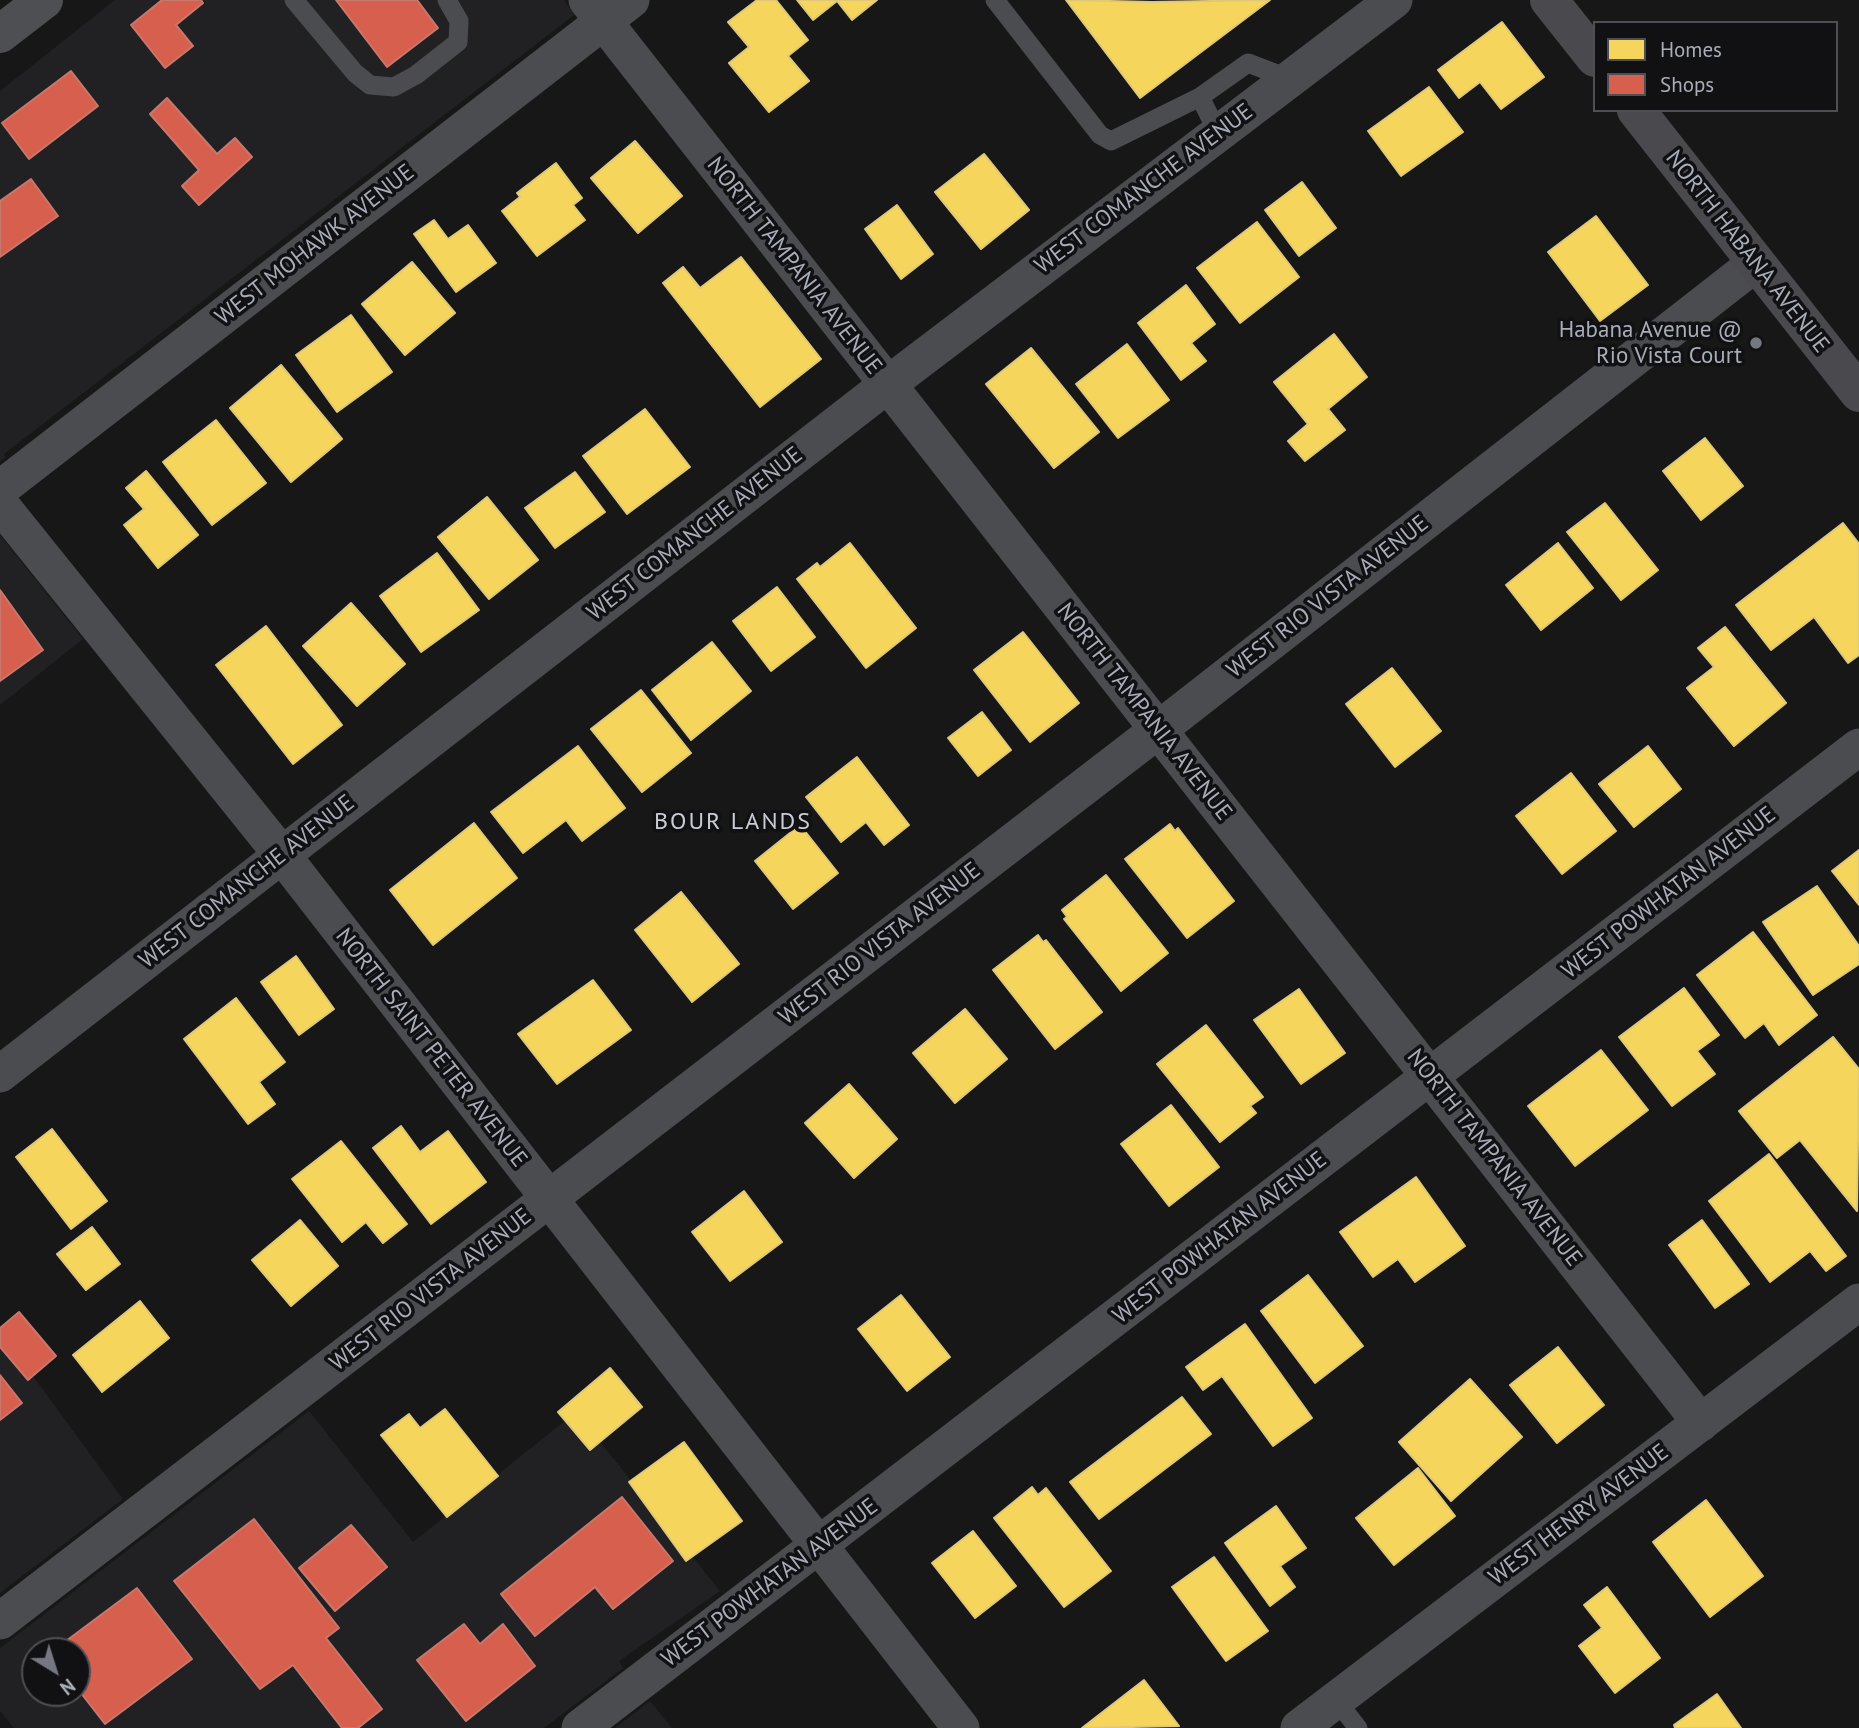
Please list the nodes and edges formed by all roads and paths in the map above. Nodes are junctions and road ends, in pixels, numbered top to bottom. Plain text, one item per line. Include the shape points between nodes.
1 (44, 0) edge
2 (294, 0) edge
3 (447, 0) edge
4 (631, 0) edge
5 (995, 0) edge
6 (1394, 0) edge
7 (1549, 0) edge
8 (595, 11) edge
9 (0, 34) edge
10 (1593, 55) edge
11 (1290, 79) junction
12 (1200, 97) junction
13 (1638, 112) edge
14 (1218, 133) junction
15 (1756, 263) junction
16 (887, 385) junction
17 (1859, 393) edge
18 (0, 489) edge
19 (0, 504) edge
20 (1158, 730) junction
21 (1859, 747) edge
22 (282, 855) junction
23 (0, 1074) edge
24 (1430, 1077) junction
25 (548, 1200) junction
26 (1859, 1302) edge
27 (1701, 1423) junction
28 (820, 1545) junction
29 (0, 1621) edge
30 (1347, 1714) edge
31 (579, 1728) edge
32 (961, 1728) edge
33 (1299, 1728) edge

1 - 9 main road
2 - 3 lane via 355,73 370,85 394,88 458,41 459,21
4 - 8 street, WEST MOHAWK AVENUE
5 - 12 lane via 1100,135 1111,141
6 - 11 street, WEST COMANCHE AVENUE
7 - 10 street
8 - 16 street, NORTH TAMPANIA AVENUE
8 - 18 street, WEST MOHAWK AVENUE
11 - 12 lane via 1248,63
11 - 14 street, WEST COMANCHE AVENUE
12 - 14 lane
13 - 15 street, NORTH HABANA AVENUE
14 - 16 street, WEST COMANCHE AVENUE
15 - 17 street, NORTH HABANA AVENUE
15 - 20 street, WEST RIO VISTA AVENUE
16 - 20 street, NORTH TAMPANIA AVENUE
16 - 22 street, WEST COMANCHE AVENUE
19 - 22 street, NORTH SAINT PETER AVENUE
20 - 24 street, NORTH TAMPANIA AVENUE
20 - 25 street, WEST RIO VISTA AVENUE
21 - 24 street, WEST POWHATAN AVENUE
22 - 23 street, WEST COMANCHE AVENUE
22 - 25 street, NORTH SAINT PETER AVENUE
24 - 27 street, NORTH TAMPANIA AVENUE
24 - 28 street, WEST POWHATAN AVENUE
25 - 28 street, NORTH SAINT PETER AVENUE
25 - 29 street, WEST RIO VISTA AVENUE
26 - 27 street, WEST HENRY AVENUE
27 - 30 street, WEST HENRY AVENUE
28 - 31 street, WEST POWHATAN AVENUE
28 - 32 street, NORTH SAINT PETER AVENUE
30 - 33 street, WEST HENRY AVENUE

